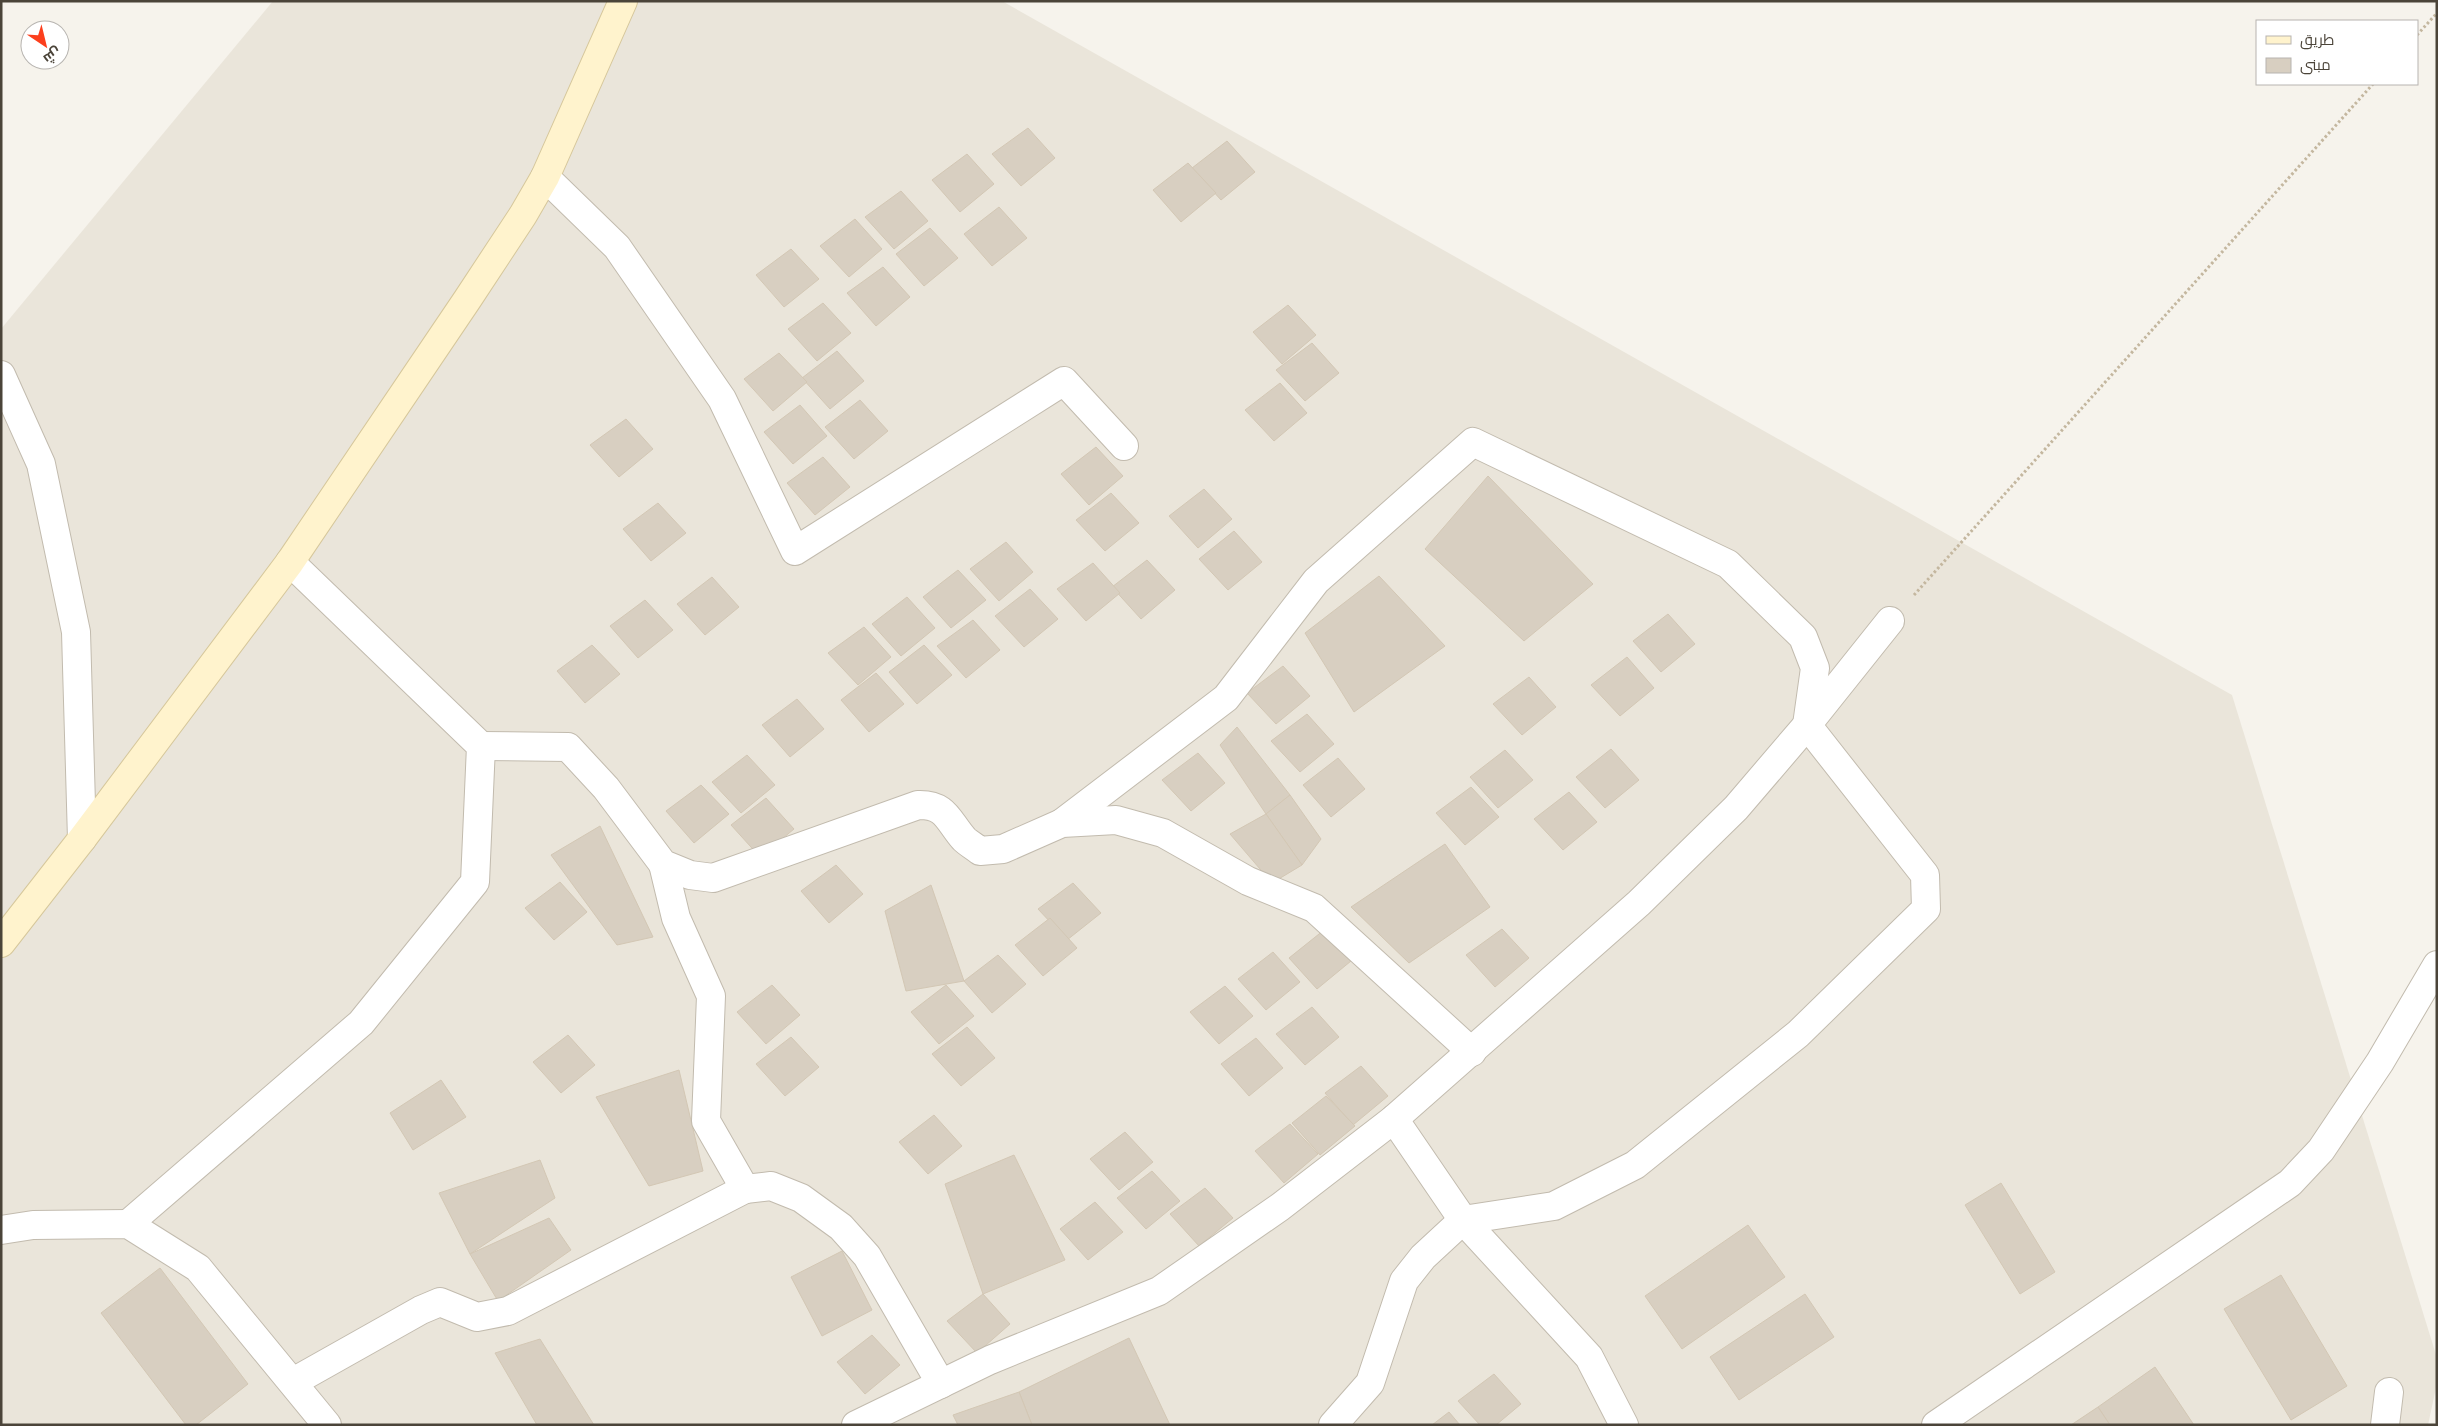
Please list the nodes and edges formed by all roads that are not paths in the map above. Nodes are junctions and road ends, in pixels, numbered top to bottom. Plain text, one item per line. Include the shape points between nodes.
1 (623, 1) edge
2 (545, 177) junction
3 (1, 375) edge
4 (1124, 446) dead end
5 (290, 562) junction
6 (1890, 621) road end
7 (1807, 725) junction
8 (481, 746) junction
9 (1062, 823) junction
10 (82, 839) junction
11 (662, 864) junction
12 (1, 943) edge
13 (2437, 964) edge
14 (1472, 1052) junction
15 (1394, 1119) junction
16 (744, 1189) junction
17 (1463, 1220) junction
18 (128, 1224) junction
19 (1, 1230) edge
20 (293, 1382) junction
21 (941, 1384) junction
22 (2389, 1392) dead end
23 (890, 1417) edge
24 (327, 1425) edge
25 (856, 1425) edge
26 (1333, 1425) edge
27 (1624, 1425) edge
28 (1936, 1425) edge
29 (2385, 1425) edge

1 - 2 main road
2 - 4 street via 617,247 722,399 795,551 1064,381
2 - 5 main road via 523,215
3 - 10 street via 41,464 76,632
5 - 8 street
5 - 10 main road
6 - 7 street
7 - 9 street via 1815,668 1803,637 1728,564 1474,442 1316,581 1226,698
7 - 14 street via 1736,808 1653,889
7 - 17 street via 1925,875 1926,909 1798,1034 1635,1165 1554,1206
8 - 11 street via 568,747 606,788
8 - 18 street via 475,882 361,1023
9 - 11 street via 1003,849 980,851 965,840 942,810 931,805 918,805 713,878 690,875
9 - 14 street via 1116,820 1163,833 1248,882 1314,908
10 - 12 main road
11 - 16 street via 676,918 711,996 706,1121
13 - 28 street via 2380,1062 2321,1150 2290,1183
14 - 15 street
15 - 17 street
15 - 21 street via 1280,1206 1159,1291 990,1360
16 - 20 street via 508,1311 477,1317 440,1302
16 - 21 street via 771,1186 794,1195 841,1227 867,1256
17 - 26 street via 1404,1281 1370,1383
17 - 27 street via 1589,1357
18 - 19 street via 33,1225
18 - 20 street via 198,1268
20 - 24 street
21 - 23 street
22 - 29 street
23 - 25 street

